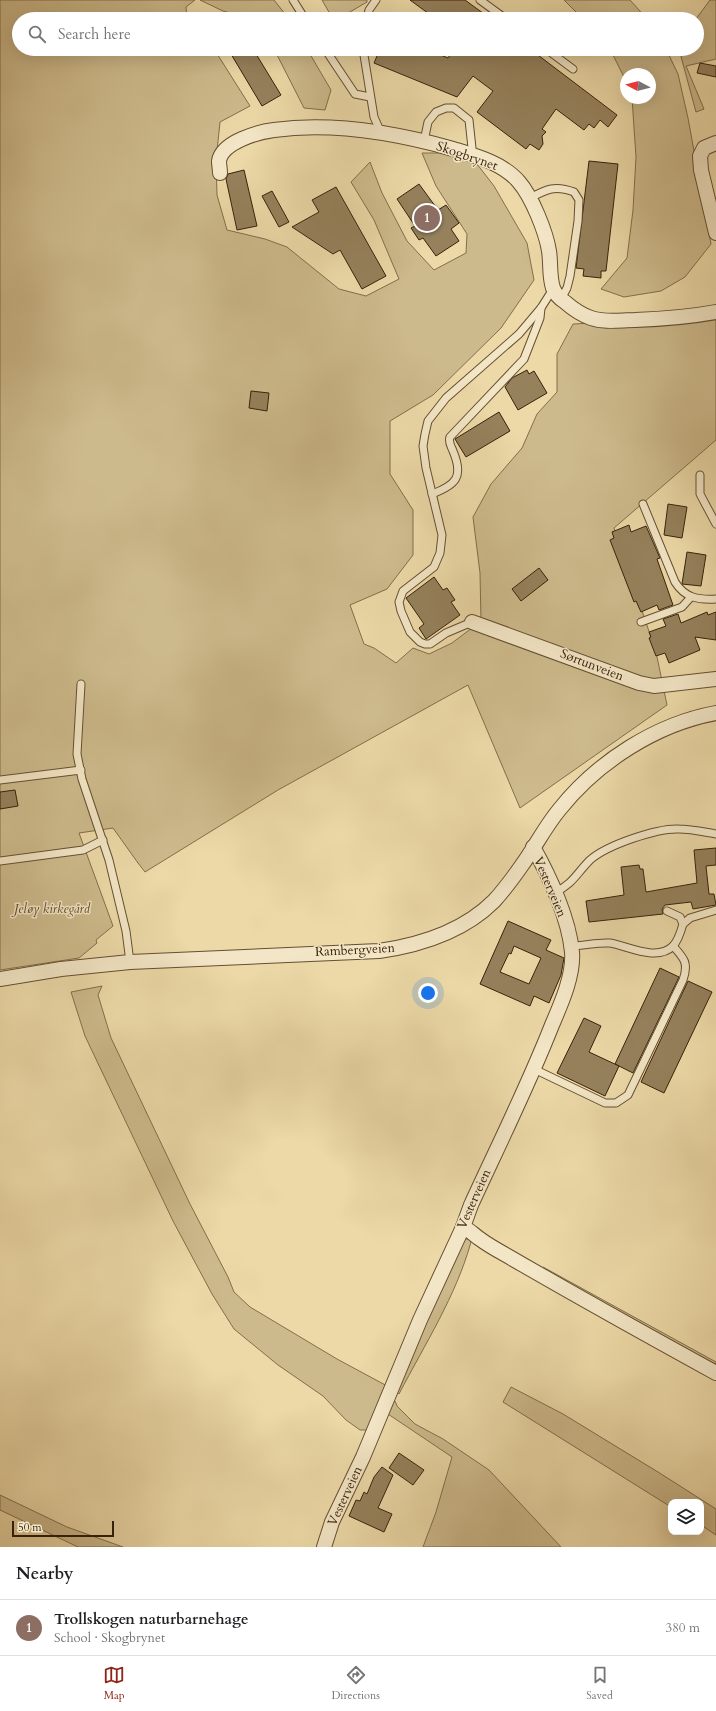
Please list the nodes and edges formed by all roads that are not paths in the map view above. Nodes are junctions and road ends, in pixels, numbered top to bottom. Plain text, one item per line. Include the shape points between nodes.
1 (293, 0) edge
2 (376, 0) edge
3 (480, 0) edge
4 (301, 12) edge
5 (368, 12) edge
6 (496, 12) edge
7 (330, 56) edge
8 (364, 56) edge
9 (555, 56) edge
10 (573, 69) dead end
11 (370, 97) junction
12 (381, 133) junction
13 (424, 141) junction
14 (710, 145) edge
15 (471, 154) junction
16 (220, 173) dead end
17 (530, 198) junction
18 (716, 233) edge
19 (557, 294) junction
20 (541, 308) junction
21 (716, 312) edge
22 (700, 475) dead end
23 (432, 494) junction
24 (643, 504) dead end
25 (716, 524) edge
26 (691, 597) junction
27 (716, 599) edge
28 (472, 622) joint
29 (640, 622) dead end
30 (716, 679) edge
31 (81, 684) dead end
32 (716, 713) edge
33 (81, 770) junction
34 (0, 780) edge
35 (716, 834) edge
36 (103, 840) junction
37 (533, 847) junction
38 (0, 860) edge
39 (554, 893) junction
40 (716, 910) edge
41 (667, 911) dead end
42 (683, 924) junction
43 (570, 946) junction
44 (673, 946) junction
45 (130, 962) junction
46 (0, 979) edge
47 (534, 1069) junction
48 (463, 1226) junction
49 (716, 1372) edge
50 (324, 1547) edge

1 - 4 lane
2 - 5 lane
3 - 6 lane
7 - 11 lane via 355,94
8 - 11 lane
9 - 10 lane
11 - 12 lane via 374,117
12 - 13 street, Skogbrynet
12 - 16 street, Skogbrynet via 304,127 249,135 230,146 222,155 219,161
13 - 15 street, Skogbrynet
13 - 15 lane via 428,122 436,112 454,108 469,120
14 - 18 street via 700,156
15 - 17 street, Skogbrynet via 511,173
17 - 19 street, Skogbrynet via 544,232
17 - 19 lane via 559,188 574,192 579,200 570,276 567,288
19 - 20 lane
19 - 21 street via 584,316 607,321 679,318
20 - 23 lane via 519,334 446,398 428,421 423,446
20 - 23 lane via 540,318 524,358 450,436 449,442 458,465 457,475 452,485
22 - 25 lane via 700,494
23 - 28 lane via 442,535 438,560 434,567 403,591 399,602 400,611 410,632 426,644
24 - 26 lane via 675,582 682,592
26 - 27 lane
26 - 29 lane via 682,607
28 - 30 street, Sørtunveien via 639,683 654,686
31 - 33 lane via 77,754
32 - 37 street, Rambergveien via 676,724 634,745 605,765 570,796
33 - 34 lane
33 - 36 lane
35 - 39 lane via 678,829 645,835 615,846 591,860 565,887
36 - 38 lane via 83,850
36 - 45 lane via 126,931
37 - 39 street, Vesterveien
37 - 45 street, Rambergveien via 504,890 485,909 454,929 418,944 379,951
39 - 43 street, Vesterveien via 562,908
40 - 42 lane via 690,918
41 - 42 lane via 680,917
42 - 44 lane
43 - 44 lane via 609,943 652,953
43 - 47 street, Vesterveien via 571,968 564,996
44 - 47 lane via 684,958 686,970 683,980 628,1095 616,1103 605,1103
45 - 46 street, Rambergveien via 61,969
47 - 48 street, Vesterveien
48 - 49 street via 500,1252 611,1316
48 - 50 street, Vesterveien via 420,1320 363,1457 332,1522

